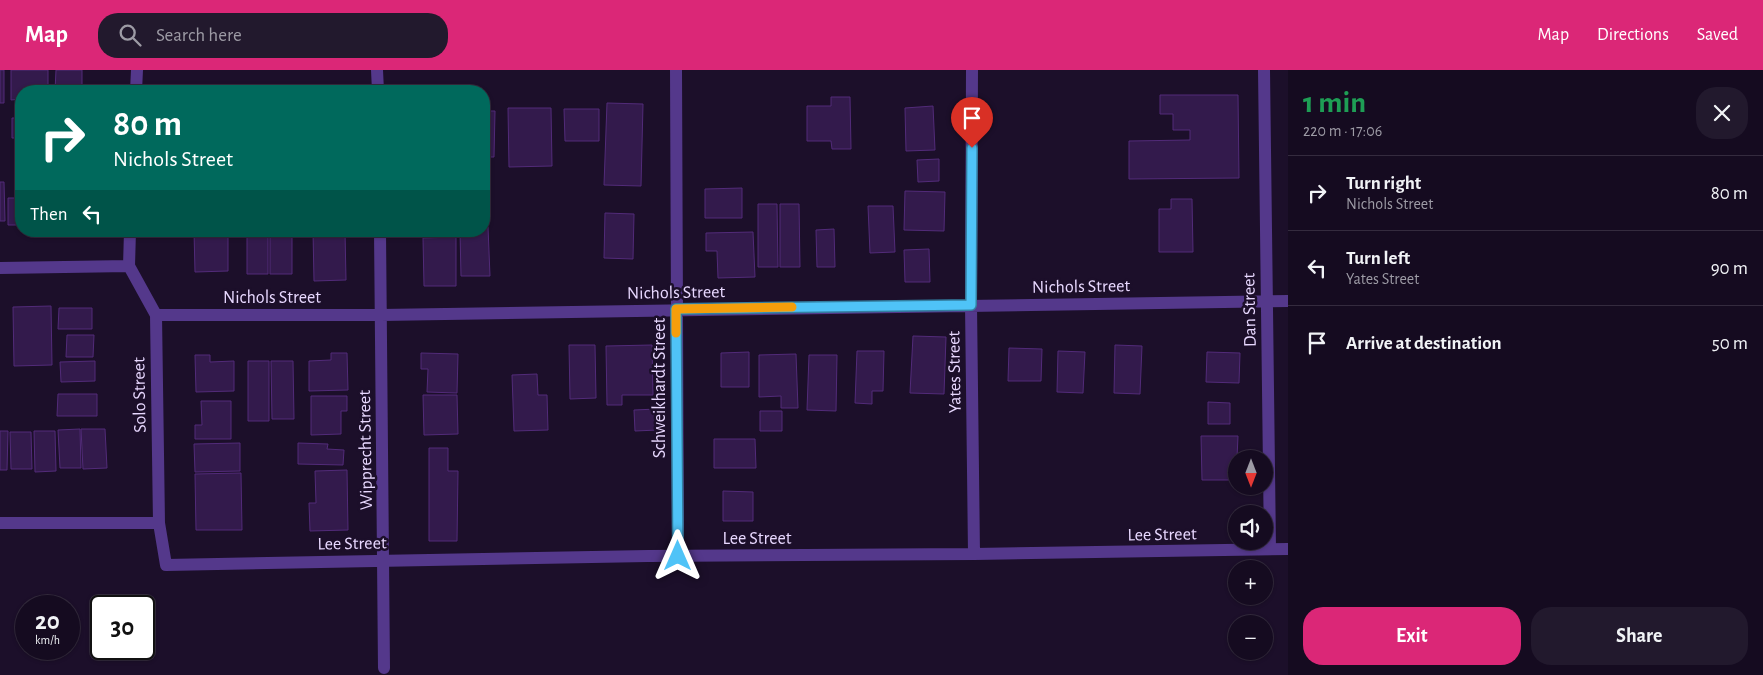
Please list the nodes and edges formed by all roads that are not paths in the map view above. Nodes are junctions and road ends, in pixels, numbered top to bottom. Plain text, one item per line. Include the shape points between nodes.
1 (137, 70) edge
2 (377, 70) edge
3 (676, 70) edge
4 (972, 70) edge
5 (1264, 70) edge
6 (136, 85) edge
7 (378, 85) edge
8 (130, 237) edge
9 (380, 237) edge
10 (129, 266) junction
11 (0, 268) edge
12 (1267, 301) junction
13 (1288, 301) edge
14 (971, 305) junction
15 (676, 309) junction
16 (156, 315) junction
17 (381, 315) junction
18 (1269, 505) edge
19 (0, 523) edge
20 (159, 523) junction
21 (1273, 549) edge
22 (1288, 549) edge
23 (1228, 550) edge
24 (974, 554) junction
25 (678, 556) junction
26 (384, 560) junction
27 (166, 564) joint
28 (384, 668) dead end

1 - 6 street
2 - 7 street
3 - 15 street, Schweikhardt Street
4 - 14 street, Yates Street
5 - 12 street, Dan Street
8 - 10 street
9 - 17 street, Wipprecht Street
10 - 11 street
10 - 16 street, Solo Street
12 - 13 street, Nichols Street
12 - 14 street, Nichols Street
12 - 18 street, Dan Street
14 - 15 street, Nichols Street
14 - 24 street, Yates Street
15 - 17 street, Nichols Street
15 - 25 street, Schweikhardt Street
16 - 17 street, Nichols Street
16 - 20 street, Solo Street
17 - 26 street, Wipprecht Street
19 - 20 street
20 - 27 street, Solo Street
21 - 22 street, Lee Street
23 - 24 street, Lee Street
24 - 25 street, Lee Street
25 - 26 street, Lee Street
26 - 27 street, Lee Street
26 - 28 street, Wipprecht Street

